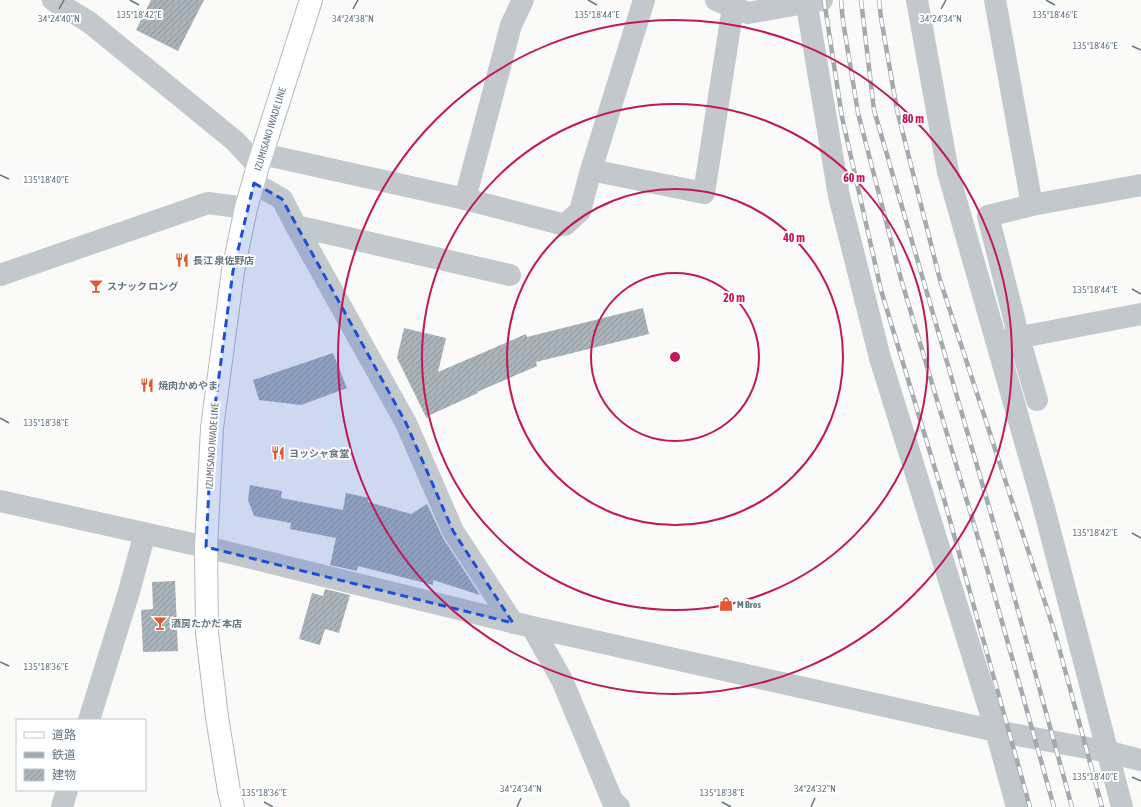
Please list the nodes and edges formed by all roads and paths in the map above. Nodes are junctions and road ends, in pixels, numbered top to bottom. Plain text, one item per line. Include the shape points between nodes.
1 (53, 0) edge
2 (310, 0) edge
3 (523, 0) edge
4 (644, 0) edge
5 (917, 0) edge
6 (995, 0) edge
7 (811, 1) edge
8 (724, 4) edge
9 (258, 167) junction
10 (591, 170) junction
11 (1141, 185) edge
12 (465, 199) junction
13 (1032, 205) junction
14 (246, 208) junction
15 (296, 226) junction
16 (0, 274) edge
17 (510, 275) dead end
18 (1141, 314) edge
19 (1019, 338) junction
20 (996, 342) junction
21 (1037, 400) dead end
22 (0, 500) edge
23 (145, 533) junction
24 (206, 547) junction
25 (523, 625) junction
26 (89, 719) edge
27 (996, 731) junction
28 (1109, 752) junction
29 (1141, 760) edge
30 (67, 791) edge
31 (62, 807) edge
32 (233, 807) edge
33 (619, 807) edge
34 (1017, 807) edge
35 (1122, 807) edge

1 - 9 street via 89,22 235,141
2 - 9 main road, IZUMISANO IWADE LINE
3 - 12 street via 511,25
4 - 10 street
5 - 20 street via 948,172
6 - 13 street
7 - 8 street via 748,13
7 - 27 street via 839,196 880,358
8 - 10 street via 704,193
9 - 12 street
9 - 14 main road, IZUMISANO IWADE LINE
9 - 15 street via 282,199
10 - 12 street via 580,211 565,225
11 - 13 street
13 - 19 street via 988,216
14 - 16 street via 208,203
14 - 24 main road, IZUMISANO IWADE LINE via 232,271 212,428
15 - 17 street
15 - 25 street via 406,423 453,531
18 - 19 street
19 - 20 street
19 - 21 street
20 - 28 street via 1044,508
22 - 23 street
23 - 24 street
23 - 26 street
24 - 25 street
24 - 32 main road, IZUMISANO IWADE LINE via 207,633 217,717
25 - 27 street
25 - 33 street via 562,680 612,800
27 - 28 street
27 - 34 street
28 - 29 street
28 - 35 street
30 - 31 street

